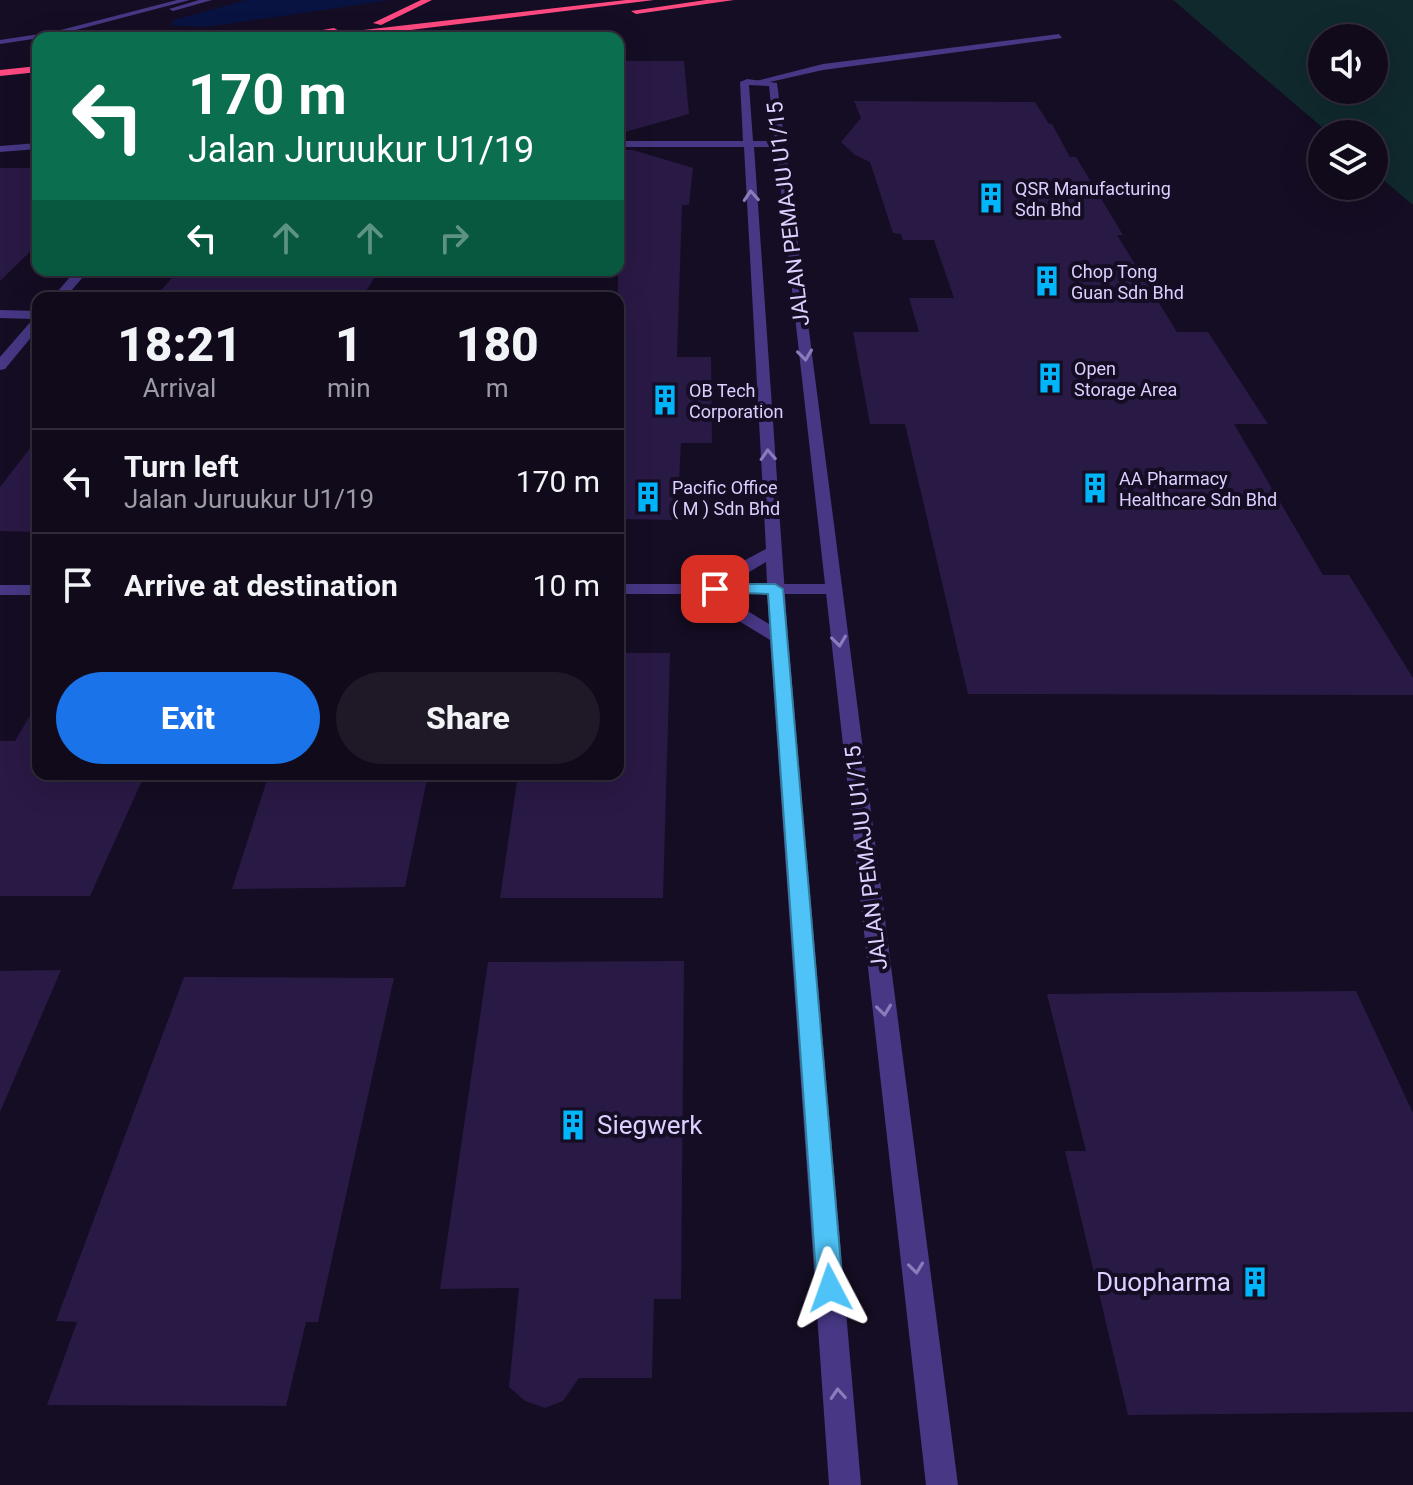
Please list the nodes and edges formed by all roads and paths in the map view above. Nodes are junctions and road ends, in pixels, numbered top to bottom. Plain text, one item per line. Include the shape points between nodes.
1 (186, 0) edge
2 (208, 0) edge
3 (428, 0) edge
4 (650, 0) edge
5 (729, 0) edge
6 (61, 32) edge
7 (83, 32) edge
8 (324, 32) edge
9 (372, 32) edge
10 (454, 32) edge
11 (1059, 36) dead end
12 (32, 38) edge
13 (32, 42) edge
14 (0, 44) edge
15 (32, 71) edge
16 (0, 74) edge
17 (32, 81) edge
18 (756, 82) junction
19 (0, 85) edge
20 (624, 135) edge
21 (32, 139) edge
22 (748, 140) junction
23 (779, 140) junction
24 (0, 142) edge
25 (624, 144) edge
26 (32, 146) edge
27 (0, 149) edge
28 (78, 276) edge
29 (63, 292) edge
30 (0, 314) edge
31 (32, 315) edge
32 (32, 328) edge
33 (0, 366) edge
34 (773, 552) junction
35 (624, 589) edge
36 (684, 589) junction
37 (775, 589) junction
38 (832, 589) junction
39 (0, 590) edge
40 (32, 590) edge
41 (779, 638) junction
42 (842, 1481) edge
43 (942, 1485) edge

1 - 6 street
2 - 7 street
3 - 8 highway via 368,26
4 - 9 highway
5 - 10 highway
11 - 18 street via 823,67
12 - 14 street
13 - 14 street
15 - 16 highway
17 - 19 highway
18 - 22 street, JALAN PEMAJU U1/15 via 744,82
18 - 23 street, JALAN PEMAJU U1/15 via 773,83
20 - 22 street
21 - 24 street
22 - 23 street
22 - 25 street
34 -> 22 street, JALAN PEMAJU U1/15
23 -> 38 street, JALAN PEMAJU U1/15
26 - 27 street
28 - 29 street
30 - 31 street
32 - 33 street
34 - 36 street via 738,571
34 - 37 street, JALAN PEMAJU U1/15
35 - 36 street
36 - 37 street
36 - 41 street
37 - 38 street
37 - 41 street, JALAN PEMAJU U1/15
38 -> 43 street, JALAN PEMAJU U1/15
39 - 40 street
42 -> 41 street, JALAN PEMAJU U1/15

